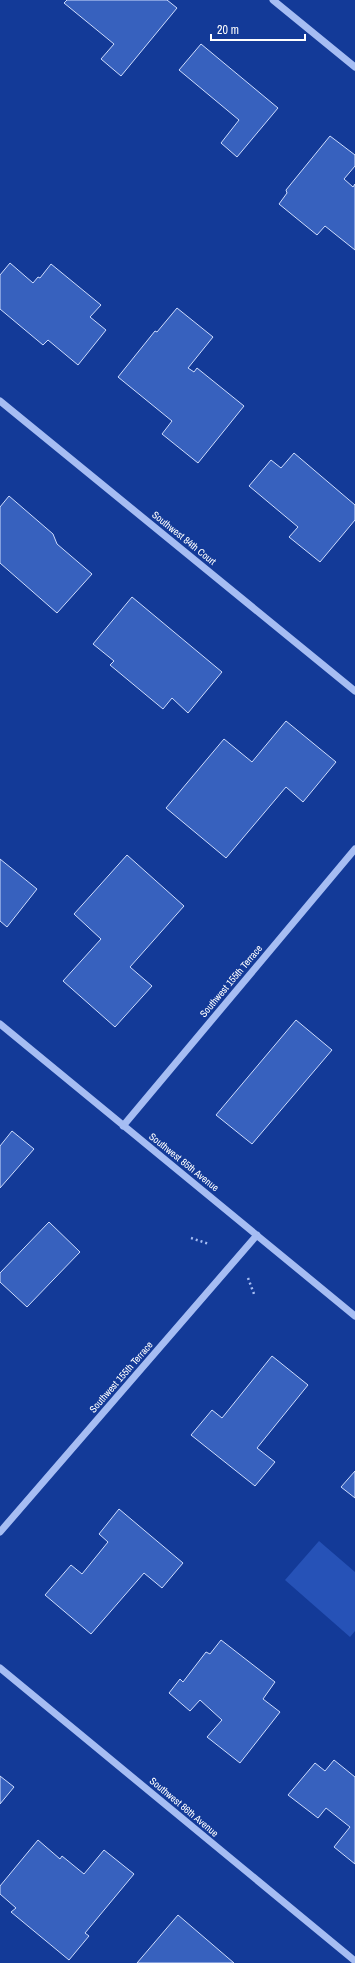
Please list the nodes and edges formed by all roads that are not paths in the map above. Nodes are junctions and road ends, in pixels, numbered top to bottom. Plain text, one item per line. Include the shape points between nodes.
1 (273, 0) edge
2 (355, 67) edge
3 (0, 401) edge
4 (355, 691) edge
5 (355, 849) edge
6 (0, 1024) edge
7 (123, 1126) junction
8 (257, 1235) junction
9 (355, 1316) edge
10 (0, 1532) edge
11 (0, 1668) edge
12 (355, 1961) edge

1 - 2 street
3 - 4 street, Southwest 84th Court
5 - 7 street, Southwest 155th Terrace
6 - 7 street, Southwest 85th Avenue
7 - 8 street, Southwest 85th Avenue
8 - 9 street, Southwest 85th Avenue
8 - 10 street, Southwest 155th Terrace
11 - 12 street, Southwest 86th Avenue

